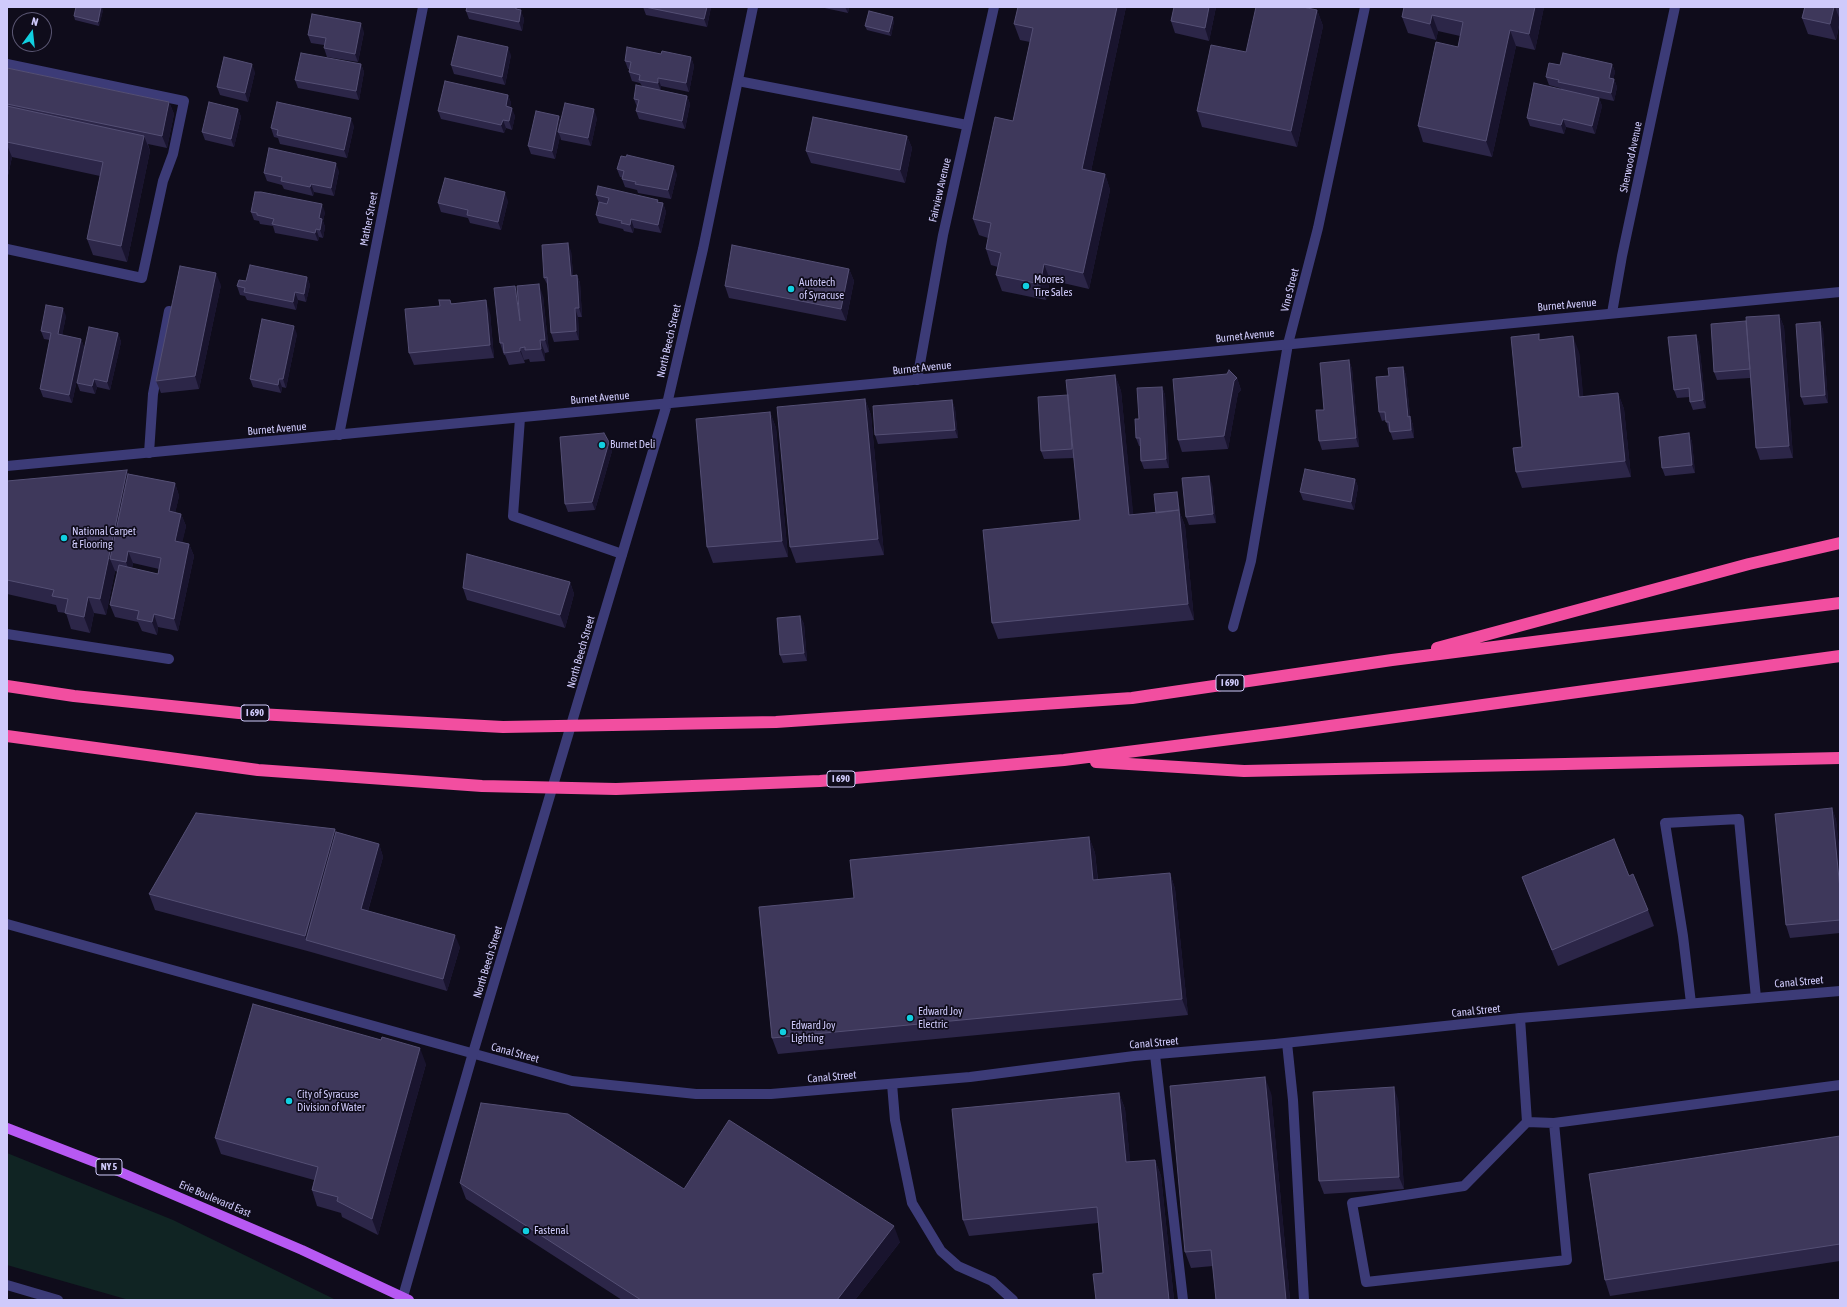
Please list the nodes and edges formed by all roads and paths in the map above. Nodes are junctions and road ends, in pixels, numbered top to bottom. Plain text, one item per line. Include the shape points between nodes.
1 (423, 7) edge
2 (753, 7) edge
3 (994, 7) edge
4 (1365, 7) edge
5 (1675, 7) edge
6 (7, 64) edge
7 (738, 81) junction
8 (967, 125) junction
9 (7, 249) edge
10 (1840, 292) edge
11 (169, 311) edge
12 (1612, 313) junction
13 (1288, 344) junction
14 (917, 380) junction
15 (667, 404) junction
16 (520, 418) junction
17 (339, 435) junction
18 (150, 453) junction
19 (7, 466) edge
20 (1840, 543) edge
21 (622, 554) junction
22 (1840, 603) edge
23 (1233, 627) dead end
24 (7, 634) edge
25 (1840, 656) edge
26 (169, 659) dead end
27 (1392, 660) junction
28 (7, 686) edge
29 (7, 736) edge
30 (1840, 758) edge
31 (1064, 760) junction
32 (7, 924) edge
33 (1840, 991) edge
34 (1756, 998) junction
35 (1691, 1003) junction
36 (1520, 1018) junction
37 (1287, 1043) junction
38 (473, 1054) junction
39 (1155, 1055) junction
40 (892, 1084) junction
41 (1840, 1085) edge
42 (1527, 1122) junction
43 (1554, 1123) junction
44 (7, 1128) edge
45 (7, 1285) edge
46 (405, 1299) edge
47 (58, 1300) edge
48 (1013, 1300) edge
49 (1183, 1300) edge
50 (1304, 1300) edge

1 - 17 street, Mather Street
2 - 7 street, North Beech Street
3 - 8 street, Fairview Avenue
4 - 13 street, Vine Street via 1318,228
5 - 12 street, Sherwood Avenue
6 - 9 street via 184,101 142,278
7 - 8 street
7 - 15 street, North Beech Street
8 - 14 street, Fairview Avenue via 943,235
10 - 12 street, Burnet Avenue
11 - 18 street via 153,394
12 - 13 street, Burnet Avenue
13 - 14 street, Burnet Avenue
13 - 23 street, Vine Street via 1251,561
14 - 15 street, Burnet Avenue
15 - 16 street, Burnet Avenue
15 - 21 street, North Beech Street
16 - 17 street, Burnet Avenue
16 - 21 street via 512,516
17 - 18 street, Burnet Avenue
18 - 19 street, Burnet Avenue
20 - 27 highway via 1749,564
21 - 38 street, North Beech Street
22 - 27 highway, I 690
24 - 26 street
25 - 31 highway, I 690
27 - 28 highway, I 690 via 1132,698 776,722 633,725 503,726 239,713 74,696
29 - 31 highway, I 690 via 258,770 482,786 616,789 820,781
30 - 31 highway via 1244,771
32 - 38 street, Canal Street
33 - 34 street, Canal Street
34 - 35 street, Canal Street
34 - 35 street via 1739,819 1665,823
35 - 36 street, Canal Street
36 - 37 street, Canal Street
36 - 42 street
37 - 39 street, Canal Street
37 - 50 street
38 - 40 street, Canal Street via 572,1080 696,1094 771,1094
38 - 46 street, North Beech Street
39 - 40 street, Canal Street
39 - 49 street
40 - 48 street via 895,1120 912,1204 941,1251 958,1266 992,1281
41 - 43 street
42 - 43 street
42 - 43 street via 1464,1186 1352,1203 1366,1282 1567,1260
44 - 46 main road, Erie Boulevard East / NY 5 via 118,1171 302,1250
45 - 47 street

